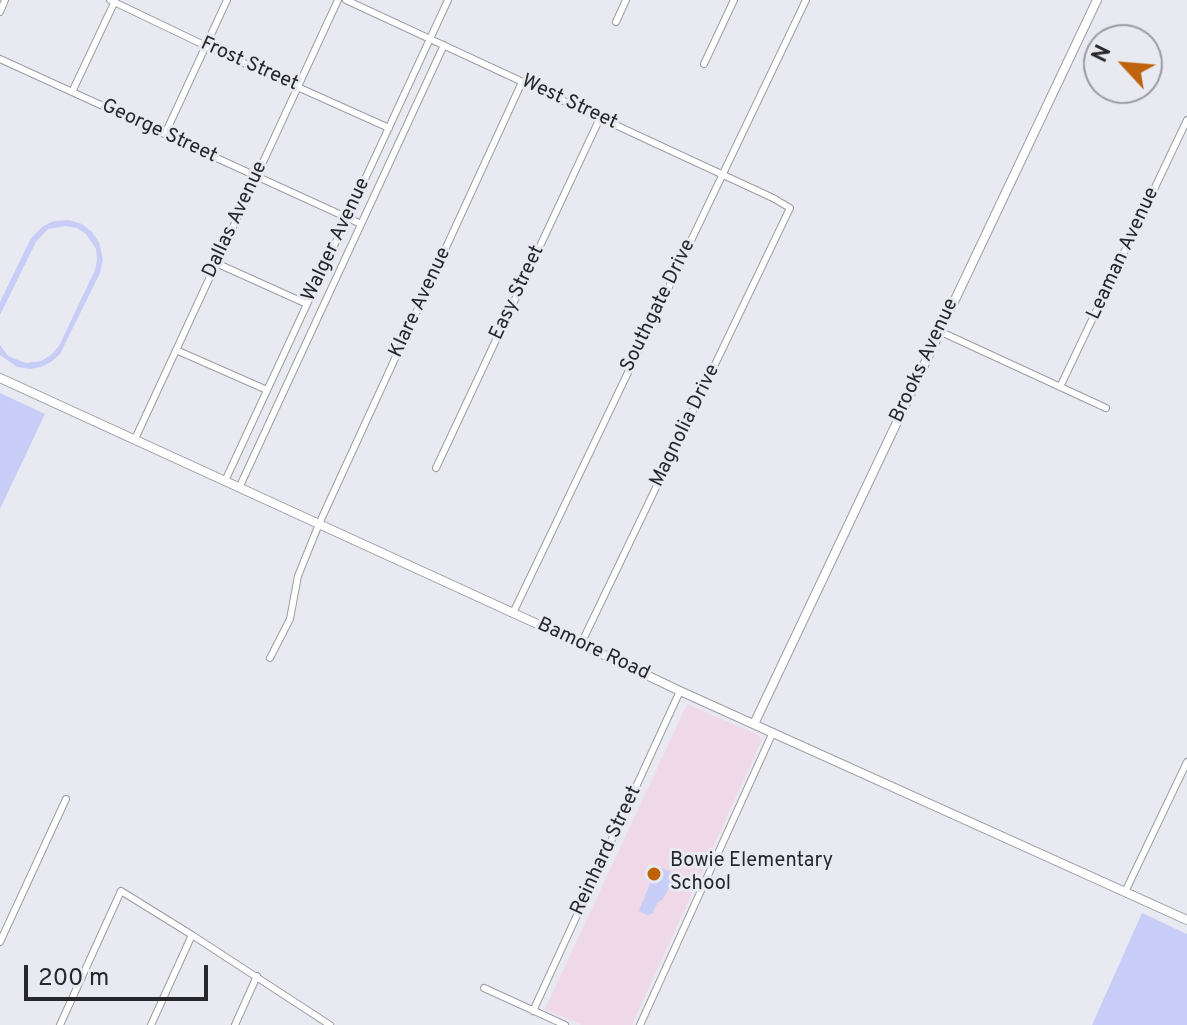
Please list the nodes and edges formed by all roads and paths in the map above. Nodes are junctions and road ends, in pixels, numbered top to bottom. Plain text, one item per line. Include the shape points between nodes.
1 (5, 0) edge
2 (227, 0) edge
3 (338, 0) edge
4 (346, 0) edge
5 (448, 0) edge
6 (626, 0) edge
7 (734, 0) edge
8 (806, 0) edge
9 (1097, 0) edge
10 (113, 1) edge
11 (0, 12) edge
12 (616, 22) dead end
13 (430, 39) junction
14 (444, 45) junction
15 (206, 46) junction
16 (0, 59) edge
17 (704, 64) dead end
18 (522, 82) junction
19 (298, 87) junction
20 (72, 92) junction
21 (600, 118) junction
22 (1187, 120) edge
23 (389, 128) junction
24 (165, 134) junction
25 (722, 174) junction
26 (256, 176) junction
27 (790, 208) joint
28 (347, 217) junction
29 (361, 224) junction
30 (216, 263) junction
31 (307, 304) junction
32 (939, 331) junction
33 (176, 350) junction
34 (0, 378) edge
35 (1060, 387) junction
36 (267, 390) junction
37 (1106, 408) dead end
38 (135, 439) junction
39 (436, 468) dead end
40 (225, 481) junction
41 (239, 488) junction
42 (319, 524) junction
43 (513, 613) junction
44 (581, 644) junction
45 (270, 658) dead end
46 (680, 691) junction
47 (754, 724) junction
48 (773, 732) junction
49 (1187, 762) edge
50 (66, 799) dead end
51 (1125, 892) junction
52 (1187, 920) edge
53 (192, 935) junction
54 (0, 942) edge
55 (257, 976) junction
56 (484, 988) dead end
57 (533, 1011) junction
58 (318, 1021) edge
59 (60, 1025) edge
60 (151, 1025) edge
61 (235, 1025) edge
62 (330, 1025) edge
63 (565, 1025) edge
64 (640, 1025) edge

1 - 11 street
2 - 15 street
3 - 19 street, Dallas Avenue
4 - 13 street, West Street
5 - 13 street, Walger Avenue
6 - 12 street
7 - 17 street
8 - 25 street, Southgate Drive
9 - 32 street, Brooks Avenue
10 - 15 street, Frost Street
10 - 20 street
13 - 14 street, West Street
13 - 23 street, Walger Avenue
14 - 18 street, West Street
14 - 29 street, Walger Avenue
15 - 19 street, Frost Street
15 - 24 street
16 - 20 street, George Street
18 - 21 street, West Street
18 - 42 street, Klare Avenue
19 - 23 street, Frost Street
19 - 26 street, Dallas Avenue
20 - 24 street, George Street
21 - 25 street, West Street
21 - 39 street, Easy Street
22 - 35 street, Leaman Avenue
23 - 28 street, Walger Avenue
24 - 26 street, George Street
25 - 27 street, West Street
25 - 43 street, Southgate Drive
26 - 28 street, George Street
26 - 30 street, Dallas Avenue
27 - 44 street, Magnolia Drive
28 - 29 street, George Street
28 - 31 street, Walger Avenue
29 - 41 street, Walger Avenue
30 - 31 street
30 - 33 street, Dallas Avenue
31 - 36 street, Walger Avenue
32 - 35 street
32 - 47 street, Brooks Avenue
33 - 36 street
33 - 38 street, Dallas Avenue
34 - 38 street, Bamore Road
35 - 37 street
36 - 40 street, Walger Avenue
38 - 40 street, Bamore Road
40 - 41 street, Bamore Road
41 - 42 street, Bamore Road
42 - 43 street, Bamore Road
42 - 45 street, Klare Avenue via 298,576 290,619
43 - 44 street, Bamore Road
44 - 46 street, Bamore Road
46 - 47 street, Bamore Road
46 - 57 street, Reinhard Street
47 - 48 street, Bamore Road
48 - 51 street, Bamore Road
48 - 64 street
49 - 51 street
50 - 54 street
51 - 52 street, Bamore Road
53 - 55 street
53 - 59 street via 121,891
53 - 60 street
55 - 58 street
55 - 61 street
56 - 57 street
57 - 63 street
58 - 62 street

